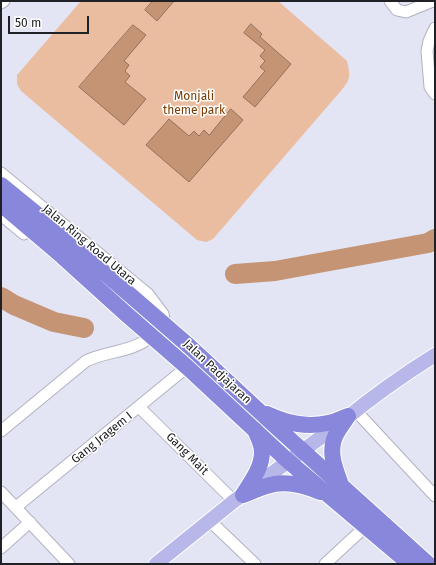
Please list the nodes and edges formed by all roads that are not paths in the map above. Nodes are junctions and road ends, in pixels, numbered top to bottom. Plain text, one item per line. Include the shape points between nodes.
1 (4, 1) edge
2 (390, 1) edge
3 (433, 1) edge
4 (1, 3) edge
5 (435, 28) edge
6 (432, 41) edge
7 (435, 94) edge
8 (1, 173) edge
9 (1, 185) edge
10 (1, 204) edge
11 (1, 215) edge
12 (165, 325) junction
13 (151, 337) junction
14 (435, 355) edge
15 (187, 367) junction
16 (139, 407) junction
17 (258, 410) junction
18 (352, 413) junction
19 (255, 430) junction
20 (1, 431) edge
21 (303, 450) junction
22 (288, 461) junction
23 (336, 491) junction
24 (1, 492) edge
25 (435, 496) edge
26 (238, 498) junction
27 (16, 507) junction
28 (210, 520) junction
29 (30, 522) junction
30 (366, 526) junction
31 (1, 548) edge
32 (435, 560) edge
33 (411, 561) edge
34 (69, 564) edge
35 (156, 564) edge
36 (255, 564) edge
37 (325, 564) edge
38 (428, 564) edge

1 - 4 street
2 - 3 street via 397,10 406,12
5 - 6 street
6 - 7 street via 427,51 430,87
8 - 12 street, Jalan Ring Road Utara via 148,294 163,314
9 - 12 highway, Jalan Padjajaran
10 - 13 highway, Jalan Padjajaran
11 - 13 street via 122,319
12 - 13 highway
12 - 17 highway, Jalan Padjajaran
13 - 15 highway, Jalan Padjajaran
13 - 20 street via 143,343 86,361
14 - 18 main road
15 - 16 street, Gang Jragem I
15 - 19 highway, Jalan Padjajaran
16 - 26 street, Gang Mait
16 - 27 street, Gang Jragem I
17 - 18 highway via 300,425 330,423
17 - 21 highway, Jalan Padjajaran
18 - 21 main road
18 - 23 highway via 333,441
18 - 25 street
19 - 22 highway, Jalan Padjajaran
19 - 26 highway via 262,452 260,465
21 - 22 main road
21 - 23 highway, Jalan Padjajaran
22 - 23 highway, Jalan Padjajaran
22 - 26 main road
23 - 26 highway via 297,484 268,485
23 - 30 highway, Jalan Padjajaran
23 - 33 highway, Jalan Padjajaran
24 - 27 street
26 - 28 main road
27 - 29 street
28 - 35 main road
28 - 36 street
29 - 31 street
29 - 34 street
30 - 33 highway, Jalan Padjajaran
30 - 37 street
32 - 33 street
33 - 38 highway, Jalan Padjajaran

